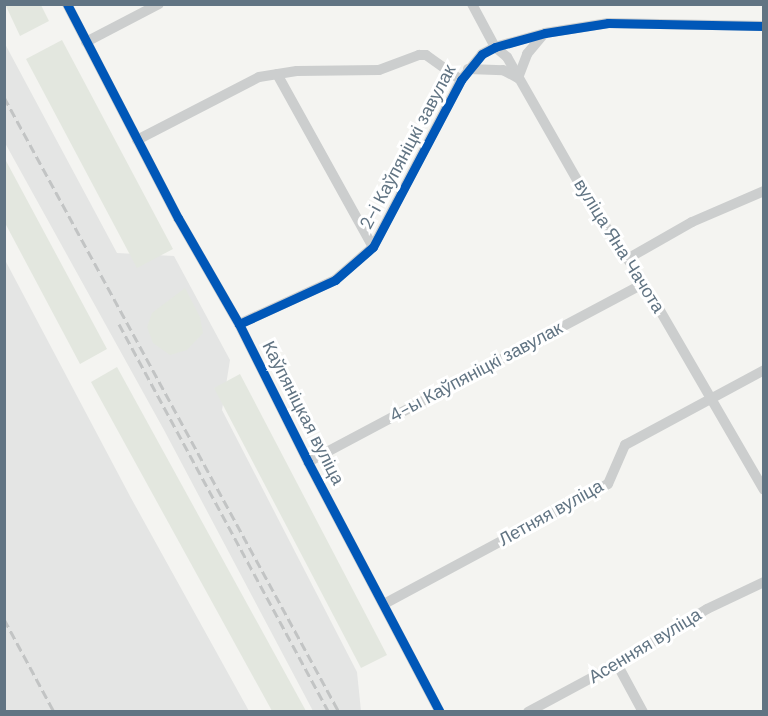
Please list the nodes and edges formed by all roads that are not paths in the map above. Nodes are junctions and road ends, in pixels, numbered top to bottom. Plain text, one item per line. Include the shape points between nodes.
1 (67, 4) edge
2 (159, 4) edge
3 (472, 4) edge
4 (764, 26) edge
5 (545, 33) junction
6 (86, 42) junction
7 (495, 47) junction
8 (468, 69) junction
9 (278, 74) junction
10 (518, 78) junction
11 (461, 80) junction
12 (137, 140) junction
13 (764, 190) edge
14 (373, 247) junction
15 (627, 259) junction
16 (644, 283) junction
17 (239, 324) junction
18 (764, 370) edge
19 (712, 398) junction
20 (308, 462) junction
21 (764, 490) edge
22 (764, 582) edge
23 (384, 604) junction
24 (617, 664) junction
25 (440, 711) edge
26 (528, 711) edge
27 (643, 711) edge

1 - 6 street, Каўпяніцкая вуліца
2 - 6 street
3 - 7 street, вуліца Яна Чачота
4 - 5 street, 2-і Каўпяніцкі завулак via 608,23
5 - 7 street, 2-і Каўпяніцкі завулак
5 - 10 street via 527,54
6 - 12 street, Каўпяніцкая вуліца
7 - 8 street, 2-і Каўпяніцкі завулак
7 - 10 street, вуліца Яна Чачота via 507,57
8 - 10 street via 503,70
8 - 11 street, 2-і Каўпяніцкі завулак
9 - 11 street via 379,70 426,55
9 - 12 street via 259,77
9 - 14 street
10 - 15 street, вуліца Яна Чачота
11 - 14 street, 2-і Каўпяніцкі завулак
12 - 17 street, Каўпяніцкая вуліца
13 - 15 street via 692,222
14 - 17 street, 2-і Каўпяніцкі завулак via 335,280
15 - 16 street, вуліца Яна Чачота
16 - 19 street, вуліца Яна Чачота
16 - 20 street, 4-ы Каўпяніцкі завулак
17 - 20 street, Каўпяніцкая вуліца
18 - 19 street, Летняя вуліца
19 - 21 street, вуліца Яна Чачота
19 - 23 street, Летняя вуліца via 625,445 608,484
20 - 23 street, Каўпяніцкая вуліца
22 - 24 street, Асенняя вуліца via 707,609
23 - 25 street, Каўпяніцкая вуліца
24 - 26 street, Асенняя вуліца
24 - 27 street

